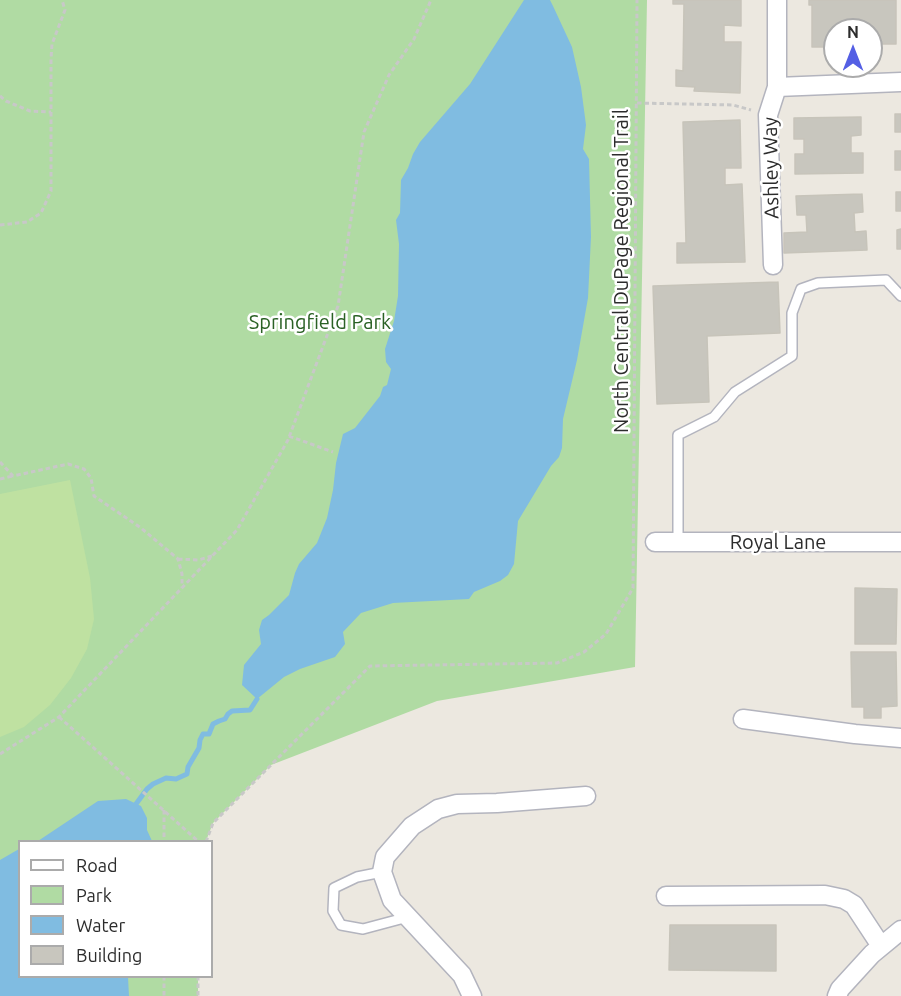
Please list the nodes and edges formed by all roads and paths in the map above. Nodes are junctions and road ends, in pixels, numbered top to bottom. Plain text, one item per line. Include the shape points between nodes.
1 (62, 0) edge
2 (431, 0) edge
3 (637, 0) edge
4 (777, 0) edge
5 (901, 82) edge
6 (777, 87) junction
7 (0, 96) edge
8 (637, 103) junction
9 (51, 112) junction
10 (768, 115) junction
11 (0, 225) edge
12 (773, 265) dead end
13 (901, 296) edge
14 (289, 436) junction
15 (333, 452) dead end
16 (0, 462) edge
17 (13, 476) junction
18 (0, 479) edge
19 (655, 542) dead end
20 (678, 542) junction
21 (901, 542) edge
22 (213, 555) junction
23 (178, 559) junction
24 (182, 588) junction
25 (58, 717) junction
26 (743, 719) dead end
27 (901, 738) edge
28 (0, 754) edge
29 (586, 796) dead end
30 (164, 810) junction
31 (164, 840) edge
32 (197, 840) edge
33 (207, 840) edge
34 (382, 872) junction
35 (666, 896) dead end
36 (409, 917) junction
37 (901, 930) edge
38 (881, 946) junction
39 (164, 978) edge
40 (198, 978) edge
41 (164, 996) edge
42 (198, 996) edge
43 (472, 996) edge
44 (837, 996) edge

1 - 9 path via 65,10 52,44
2 - 14 path via 414,39 389,75 364,132 338,306
3 - 8 path, North Central DuPage Regional Trail
4 - 6 street, Ashley Way
5 - 6 street
6 - 10 street, Ashley Way
7 - 9 path via 30,111
8 - 10 path via 733,105
8 - 33 path, North Central DuPage Regional Trail via 633,588 606,634 584,652 557,663 370,666 213,823
9 - 11 path via 51,191 41,213 27,222
10 - 12 street, Ashley Way
13 - 20 lane via 886,280 818,283 801,289 792,313 792,356 735,392 714,417 678,435
14 - 15 path
14 - 22 path via 237,530
16 - 17 path
17 - 18 path
17 - 23 path via 68,464 84,469 91,478 94,496
19 - 20 street, Royal Lane
20 - 21 street, Royal Lane
22 - 23 path via 198,560
22 - 24 path
23 - 24 path
24 - 25 path
25 - 28 path
25 - 30 path
26 - 27 street
29 - 34 street via 457,804 438,809 412,826 385,857
30 - 31 path
30 - 32 path
34 - 36 street via 392,900
34 - 36 lane via 357,877 334,888 333,912 341,925 363,929
35 - 38 street via 825,895 844,899 854,905
36 - 43 street via 462,975
37 - 38 street
38 - 44 street via 840,988
39 - 41 path
40 - 42 path

